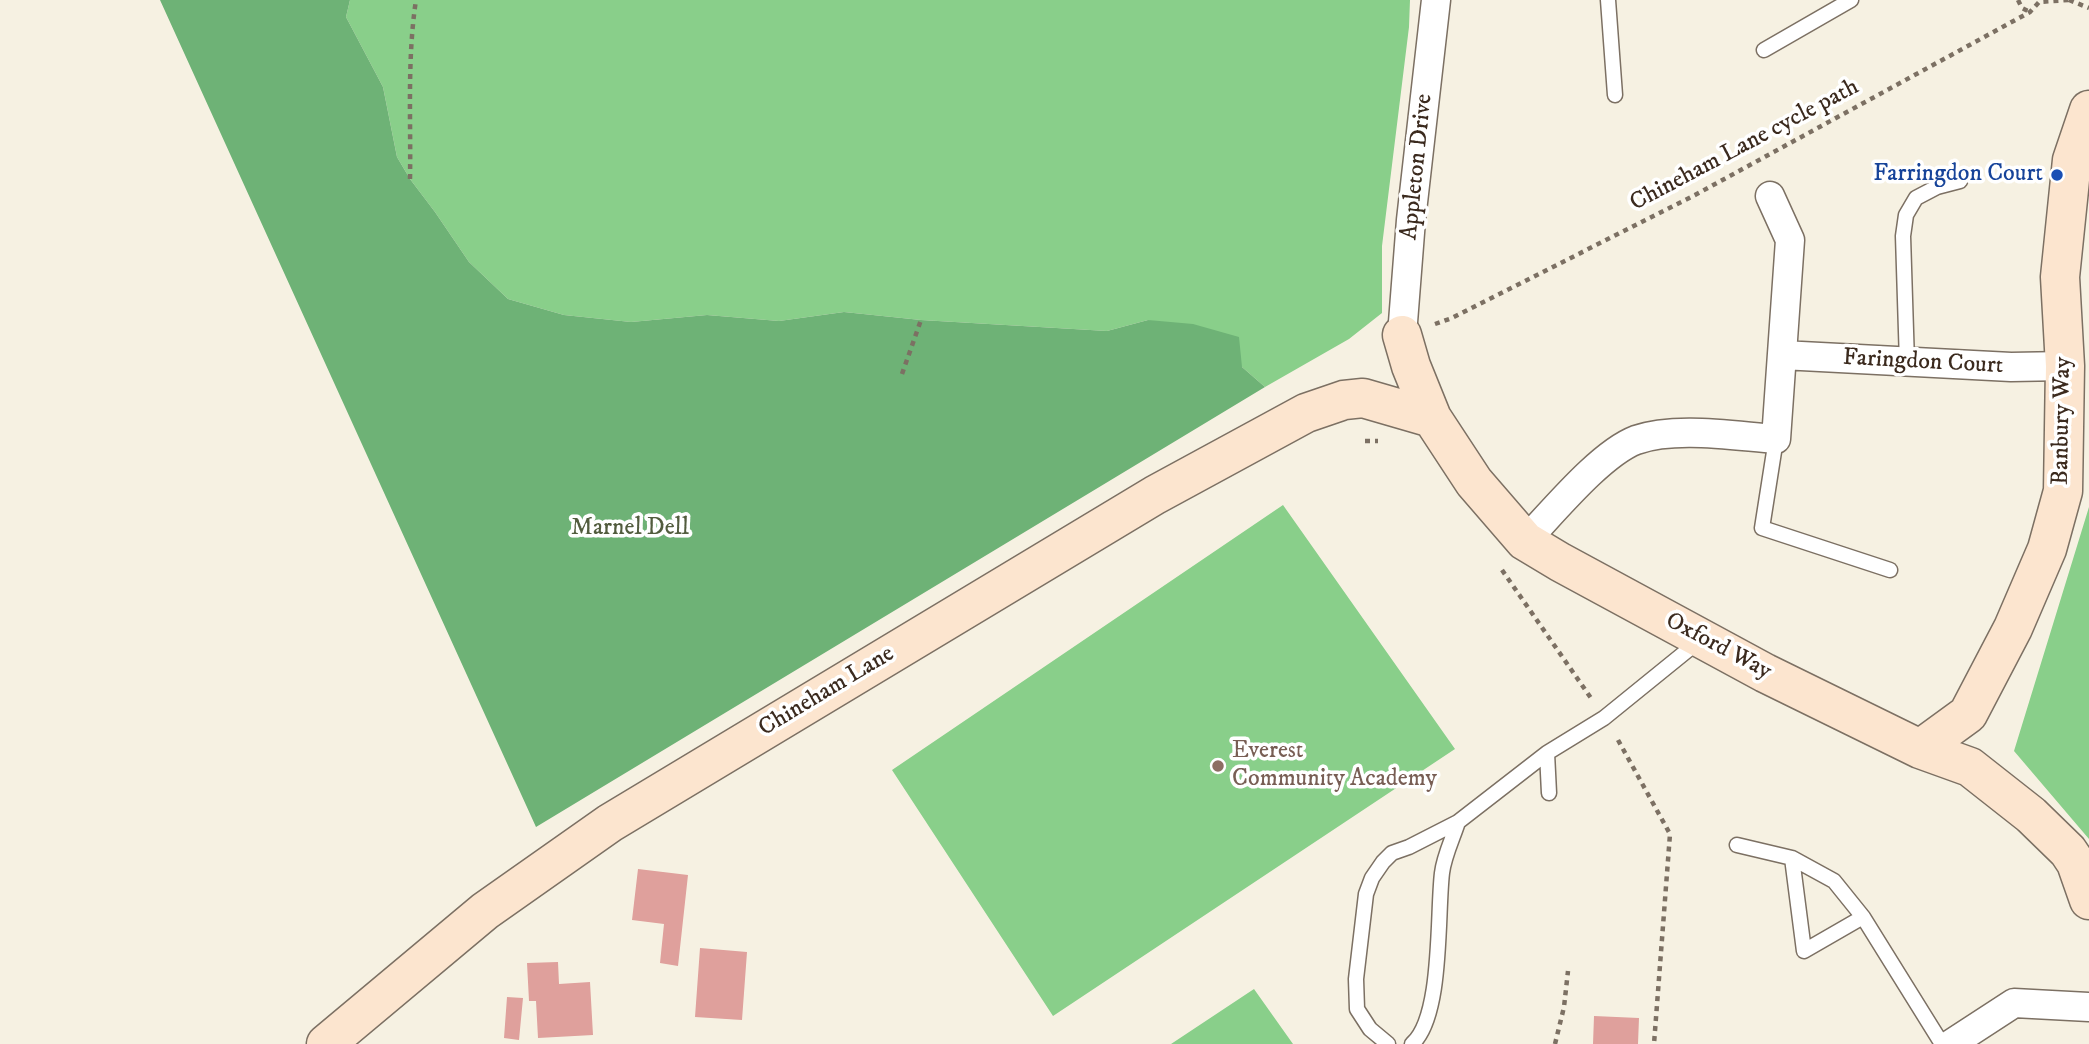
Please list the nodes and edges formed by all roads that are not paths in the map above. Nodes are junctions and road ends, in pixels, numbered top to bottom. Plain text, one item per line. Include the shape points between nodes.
1 (1436, 0) edge
2 (1608, 0) edge
3 (1851, 0) edge
4 (1764, 50) dead end
5 (1615, 95) dead end
6 (2089, 111) edge
7 (1960, 181) dead end
8 (1770, 196) dead end
9 (1416, 342) junction
10 (1782, 355) junction
11 (1907, 363) junction
12 (2065, 366) junction
13 (1363, 398) junction
14 (1433, 418) junction
15 (1776, 439) junction
16 (1525, 541) junction
17 (1890, 570) dead end
18 (1701, 639) junction
19 (1968, 714) junction
20 (1920, 748) junction
21 (1547, 754) junction
22 (1970, 767) junction
23 (1549, 793) dead end
24 (1458, 822) junction
25 (1738, 845) dead end
26 (1793, 858) junction
27 (2089, 900) edge
28 (1863, 917) junction
29 (2089, 1007) edge
30 (326, 1044) edge
31 (1388, 1044) edge
32 (1412, 1044) edge
33 (1942, 1044) edge
34 (1951, 1044) edge

1 - 9 street, Appleton Drive via 1411,220
2 - 5 lane
3 - 4 lane
6 - 12 street, Banbury Way via 2072,160 2066,204 2060,277
7 - 11 lane via 1916,198 1906,215
8 - 10 street via 1790,240
9 - 13 street, Chineham Lane
9 - 14 street, Oxford Way
10 - 11 street, Faringdon Court
10 - 15 street
11 - 12 street, Faringdon Court
12 - 19 street, Banbury Way via 2063,491 2047,549
13 - 14 street, Chineham Lane
13 - 30 street, Chineham Lane via 1306,413 1155,495 610,822 485,911
14 - 16 street, Oxford Way via 1474,482
15 - 16 street via 1664,434 1635,440 1604,460
15 - 17 lane via 1762,528
16 - 18 street, Oxford Way
18 - 20 street, Oxford Way
18 - 21 lane via 1604,718
19 - 20 street
19 - 22 street
20 - 22 street, Oxford Way
21 - 23 lane
21 - 24 lane
22 - 27 street, Oxford Way via 2068,851
24 - 31 lane via 1392,853 1372,878 1366,894 1357,1009 1370,1029
24 - 32 lane via 1442,870 1432,1003 1423,1032
25 - 26 lane
26 - 28 lane via 1834,881
26 - 28 lane via 1804,951
28 - 33 lane
29 - 34 street via 2014,1003

